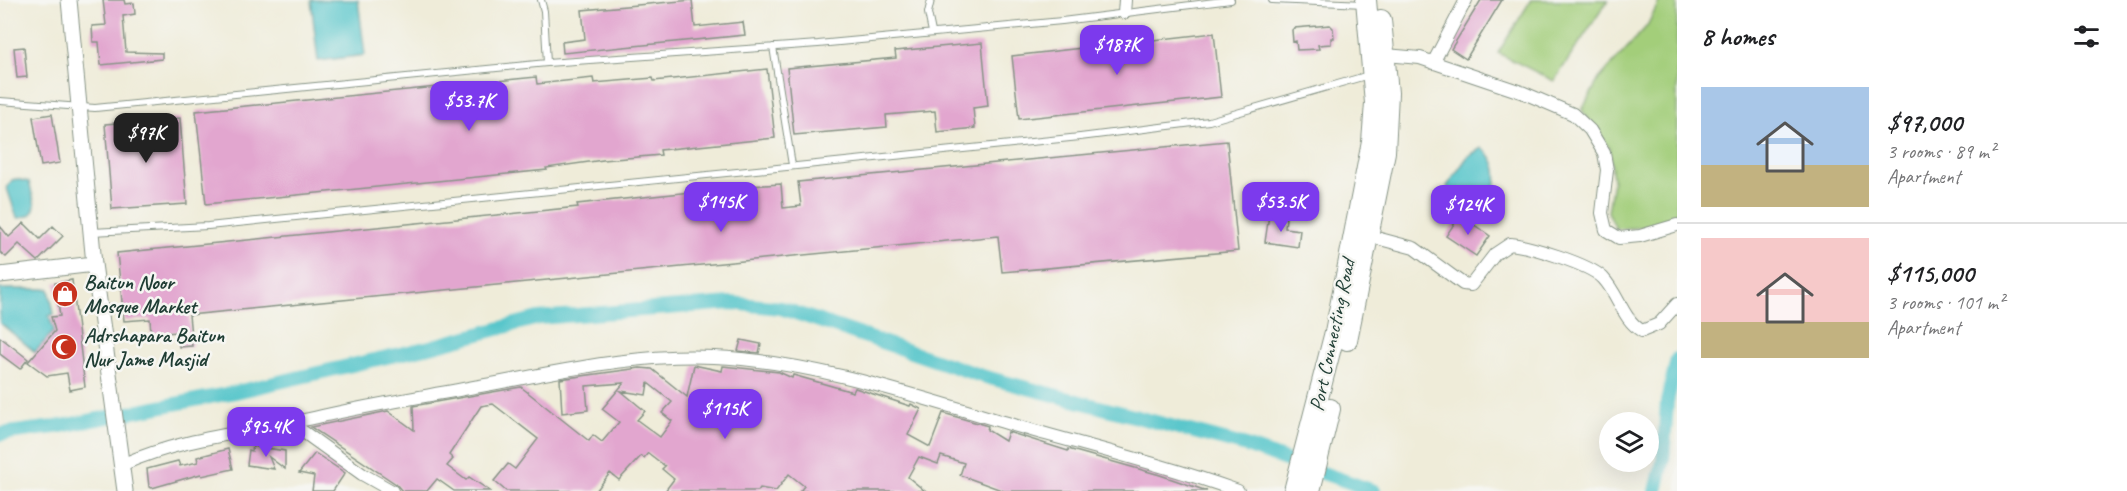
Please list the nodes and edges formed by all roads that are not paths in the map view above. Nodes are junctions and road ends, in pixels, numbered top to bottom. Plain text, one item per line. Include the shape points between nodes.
1 (69, 0) edge
2 (541, 0) edge
3 (931, 0) edge
4 (1125, 0) edge
5 (1230, 0) edge
6 (1272, 0) edge
7 (1466, 0) edge
8 (1371, 2) edge
9 (1124, 13) junction
10 (932, 32) junction
11 (773, 47) junction
12 (1386, 55) junction
13 (548, 63) junction
14 (1433, 63) junction
15 (1373, 74) junction
16 (0, 102) edge
17 (79, 107) junction
18 (792, 165) junction
19 (1677, 225) edge
20 (92, 232) junction
21 (1369, 236) junction
22 (94, 264) junction
23 (0, 275) edge
24 (1677, 304) edge
25 (1331, 376) junction
26 (291, 423) junction
27 (121, 462) junction
28 (125, 491) edge
29 (392, 491) edge
30 (1238, 491) edge
31 (1294, 491) edge
32 (1310, 491) edge

1 - 17 street
2 - 13 lane
3 - 10 lane via 928,13
4 - 9 street
5 - 9 lane
6 - 8 lane
7 - 14 street
8 - 12 highway, Port Connecting Road
8 - 15 highway, Port Connecting Road
9 - 10 lane
10 - 11 lane
11 - 13 lane
11 - 18 lane
12 - 14 street
12 - 21 highway, Port Connecting Road via 1385,152
13 - 17 lane
14 - 19 street via 1524,93 1573,114 1590,130 1604,153 1607,170 1602,213 1606,230 1619,238
15 - 18 lane via 1209,121
15 - 25 highway, Port Connecting Road via 1375,123
16 - 17 lane
17 - 20 street
18 - 20 lane via 208,226
20 - 22 street
21 - 24 street via 1414,248 1463,284 1471,285 1495,254 1510,244 1581,266 1603,278 1631,324 1642,331 1659,324
21 - 25 highway, Port Connecting Road
22 - 23 street
22 - 27 street
25 - 31 highway, Port Connecting Road
25 - 32 highway, Port Connecting Road
26 - 27 street via 194,440
26 - 29 street
26 - 30 street via 583,366 714,357 788,365 873,383 1132,456
27 - 28 street

